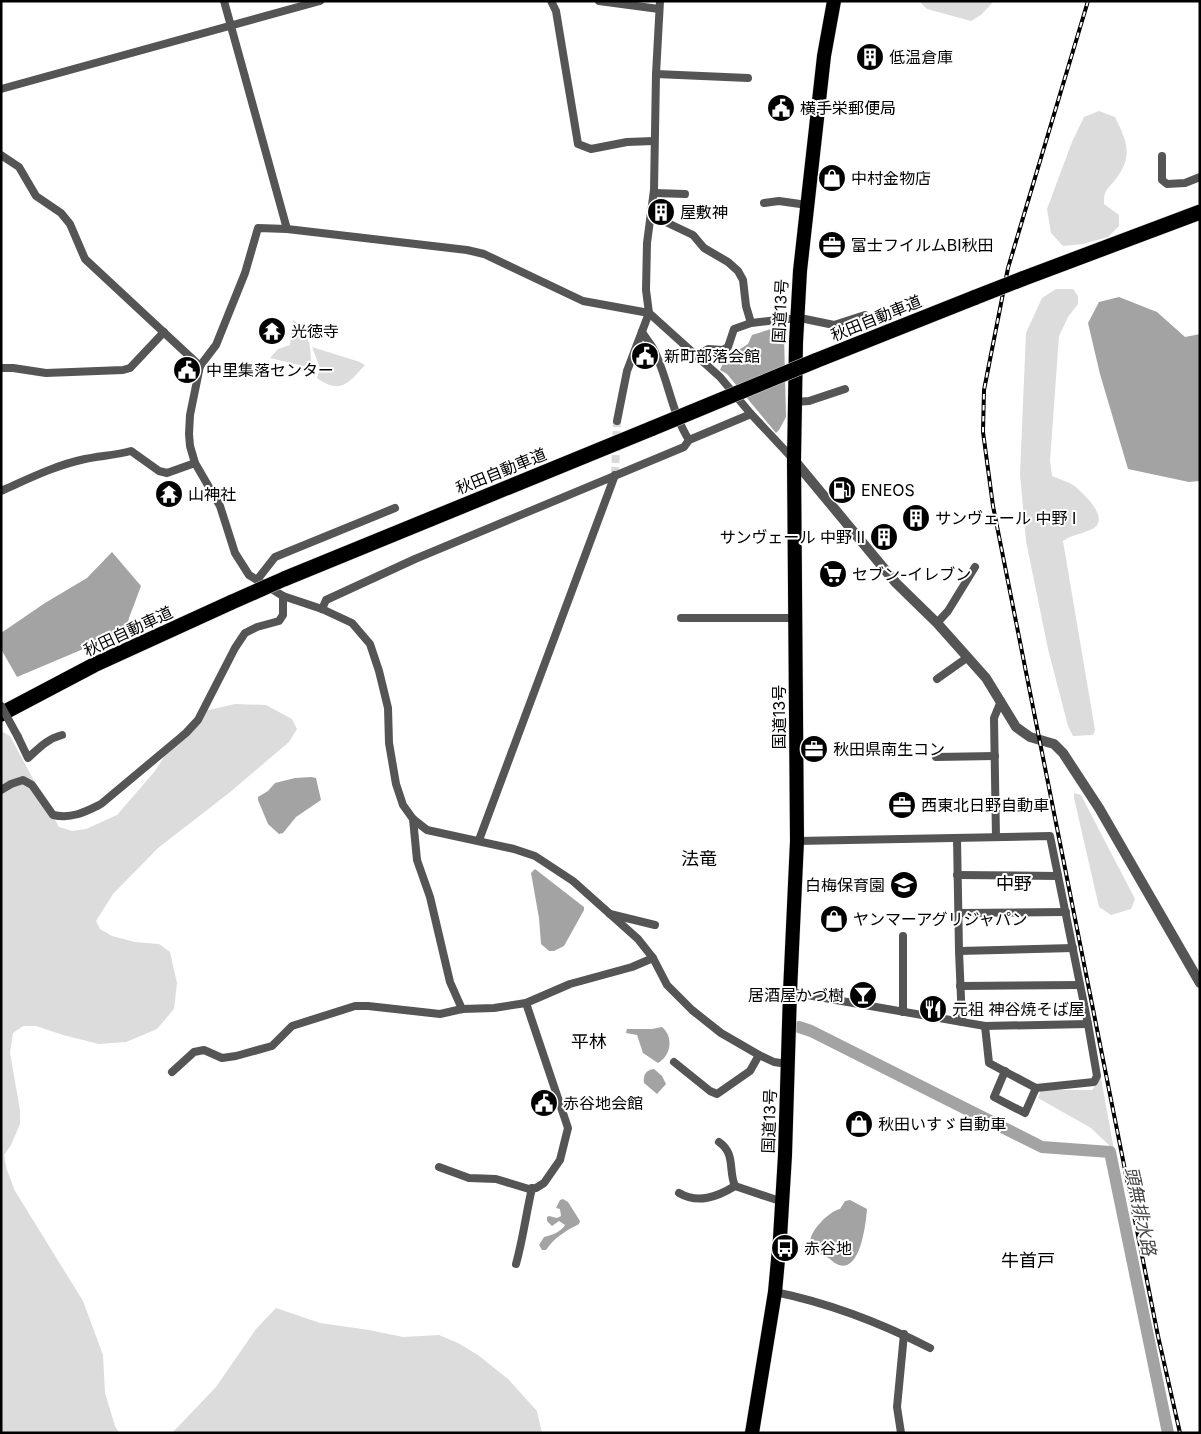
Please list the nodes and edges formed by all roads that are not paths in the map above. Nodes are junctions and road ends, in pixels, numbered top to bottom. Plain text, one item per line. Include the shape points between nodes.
1 (224, 1) edge
2 (320, 1) edge
3 (551, 1) edge
4 (599, 1) edge
5 (834, 1) edge
6 (660, 5) edge
7 (231, 27) junction
8 (656, 74) junction
9 (748, 78) dead end
10 (1, 89) edge
11 (654, 141) junction
12 (1, 155) edge
13 (1162, 156) dead end
14 (1200, 178) edge
15 (654, 193) junction
16 (685, 194) dead end
17 (764, 203) dead end
18 (807, 205) junction
19 (1200, 212) edge
20 (651, 215) junction
21 (1200, 220) edge
22 (287, 229) junction
23 (1022, 279) junction
24 (649, 313) junction
25 (865, 314) dead end
26 (797, 319) junction
27 (751, 323) junction
28 (164, 332) junction
29 (642, 332) junction
30 (697, 356) junction
31 (200, 366) junction
32 (1, 368) edge
33 (845, 389) dead end
34 (795, 402) junction
35 (751, 414) junction
36 (617, 421) tunnel mouth
37 (689, 440) junction
38 (794, 460) junction
39 (196, 463) junction
40 (615, 475) junction
41 (1, 491) edge
42 (395, 508) dead end
43 (975, 567) dead end
44 (257, 580) junction
45 (284, 596) junction
46 (322, 609) junction
47 (681, 618) dead end
48 (796, 618) junction
49 (937, 623) junction
50 (968, 657) junction
51 (936, 679) dead end
52 (1001, 702) junction
53 (1, 706) edge
54 (1, 714) edge
55 (62, 735) dead end
56 (994, 756) junction
57 (936, 757) dead end
58 (1, 790) edge
59 (413, 819) junction
60 (996, 837) junction
61 (957, 838) junction
62 (479, 840) junction
63 (797, 841) junction
64 (957, 875) junction
65 (1058, 876) junction
66 (1066, 912) junction
67 (959, 913) junction
68 (608, 914) junction
69 (655, 925) dead end
70 (903, 936) dead end
71 (1073, 948) junction
72 (958, 951) junction
73 (653, 958) junction
74 (1200, 983) edge
75 (1080, 985) junction
76 (960, 986) junction
77 (790, 992) junction
78 (526, 1003) junction
79 (462, 1009) junction
80 (903, 1012) junction
81 (962, 1022) junction
82 (1088, 1024) junction
83 (985, 1026) junction
84 (759, 1055) junction
85 (674, 1062) dead end
86 (788, 1064) junction
87 (1005, 1071) junction
88 (172, 1072) dead end
89 (1036, 1088) junction
90 (719, 1142) dead end
91 (439, 1167) dead end
92 (735, 1186) junction
93 (532, 1188) junction
94 (679, 1193) dead end
95 (783, 1202) junction
96 (516, 1264) dead end
97 (775, 1292) junction
98 (904, 1334) junction
99 (930, 1348) dead end
100 (752, 1433) edge
101 (901, 1433) edge

1 - 7 street
2 - 7 street
3 - 11 street via 556,11 578,144 591,149
4 - 6 street
5 - 18 highway, 国道13号 via 824,56
6 - 8 street
7 - 10 street
7 - 22 street
8 - 9 street
8 - 11 street
11 - 15 street
12 - 28 street via 19,167 36,196 70,224 85,259
13 - 14 street via 1162,180 1167,184
15 - 16 street
15 - 20 street
17 - 18 street via 779,201
18 - 26 highway, 国道13号
19 - 23 highway, 秋田自動車道
20 - 24 street via 646,290
20 - 27 street via 693,235 704,248 738,271 743,280
21 - 23 highway, 秋田自動車道
22 - 24 street via 468,250 484,254 583,301
22 - 31 street via 258,228 245,273 216,345
23 - 54 highway, 秋田自動車道, bridge via 284,579 94,666
24 - 29 street
24 - 30 street
25 - 26 street via 834,325
26 - 27 street
26 - 34 highway, 国道13号
27 - 30 street via 734,329 728,346 723,350 708,349
28 - 31 street
28 - 32 street via 130,368 123,370 46,373
29 - 36 street via 627,371
29 - 37 street via 652,347
30 - 35 street via 720,377
31 - 39 street via 189,434
33 - 34 street
34 - 38 highway, 国道13号
35 - 37 street
35 - 38 street
37 - 40 street via 684,447
38 - 48 highway, 国道13号
38 - 49 street via 896,583
39 - 41 street via 167,473 131,451 85,459
39 - 44 street via 220,506 234,553 249,575
40 - 46 street via 406,563 326,600
40 - 62 street
42 - 44 street via 275,557
43 - 49 street
44 - 45 street
45 - 46 street
45 - 58 street via 284,615 279,621 245,633 198,720 101,804 65,818 53,816 28,782 23,780
46 - 59 street via 352,623 370,644 388,708 389,743 396,784 403,805
47 - 48 street
48 - 63 highway, 国道13号
49 - 50 street
50 - 51 street
50 - 52 street
52 - 56 street via 994,718
52 - 74 street via 1022,733 1054,744 1072,764
53 - 55 street, bridge via 28,758 44,743
56 - 57 street
56 - 60 street
59 - 62 street via 427,830
59 - 79 street via 417,860 430,897 450,982
60 - 61 street
60 - 65 street via 1050,836
61 - 63 street
61 - 64 street
62 - 68 street via 535,856 572,881
63 - 77 highway, 国道13号
64 - 65 street
64 - 67 street
65 - 66 street
66 - 67 street
66 - 71 street
67 - 72 street
68 - 69 street
68 - 73 street via 638,939
70 - 80 street
71 - 72 street
71 - 75 street
72 - 76 street
73 - 78 street via 632,968 570,984
73 - 84 street via 667,985 692,1010 721,1033
75 - 76 street
75 - 82 street
76 - 81 street
77 - 80 street
77 - 86 highway, 国道13号
78 - 79 street
78 - 93 street via 568,1128 560,1160 544,1182
79 - 88 street via 440,1014 355,1006 292,1026 272,1046 263,1049 222,1058 204,1050 194,1052
80 - 81 street
81 - 83 street
82 - 83 street
82 - 89 street via 1097,1076 1094,1082
83 - 87 street via 989,1062
84 - 85 street via 750,1071 717,1094
84 - 86 street
86 - 95 highway, 国道13号
87 - 89 street
87 - 89 street via 994,1097 1025,1113
90 - 92 street via 726,1146 729,1154
91 - 93 street via 469,1178 496,1179
92 - 94 street via 720,1196 702,1199
92 - 95 street
93 - 96 street
95 - 97 highway, 国道13号
97 - 98 street via 808,1299
97 - 100 highway, 国道13号
98 - 99 street
98 - 101 street via 897,1407

